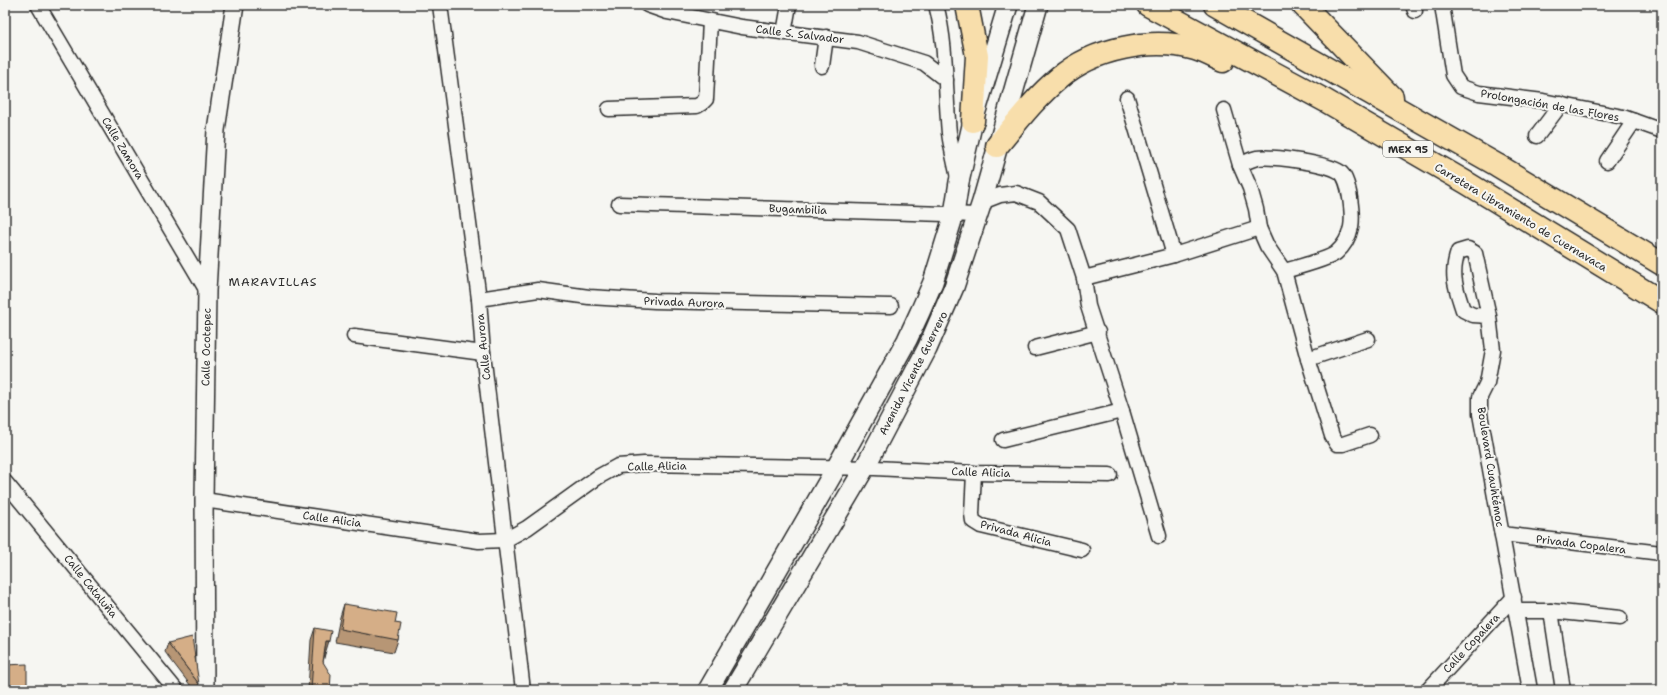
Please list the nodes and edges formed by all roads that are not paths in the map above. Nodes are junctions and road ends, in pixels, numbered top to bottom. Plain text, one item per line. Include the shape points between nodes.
1 (38, 5) edge
2 (235, 5) edge
3 (440, 5) edge
4 (647, 5) edge
5 (789, 5) edge
6 (936, 5) edge
7 (967, 5) edge
8 (1008, 5) edge
9 (1038, 5) edge
10 (1148, 5) edge
11 (1215, 5) edge
12 (1303, 5) edge
13 (1442, 5) edge
14 (667, 9) edge
15 (710, 22) junction
16 (784, 33) junction
17 (826, 37) junction
18 (822, 66) dead end
19 (986, 78) junction
20 (946, 80) junction
21 (1292, 83) junction
22 (1014, 87) junction
23 (1127, 98) dead end
24 (1561, 104) junction
25 (610, 109) dead end
26 (1224, 110) dead end
27 (1410, 115) junction
28 (1634, 121) junction
29 (973, 122) junction
30 (1662, 131) edge
31 (1537, 136) dead end
32 (997, 146) junction
33 (1607, 161) dead end
34 (1240, 166) junction
35 (959, 182) junction
36 (619, 204) dead end
37 (980, 209) junction
38 (954, 214) junction
39 (1259, 228) junction
40 (1174, 255) junction
41 (1662, 264) edge
42 (1284, 271) junction
43 (1084, 278) junction
44 (207, 291) junction
45 (478, 299) junction
46 (1662, 302) edge
47 (892, 306) dead end
48 (1489, 316) junction
49 (1098, 332) junction
50 (354, 336) dead end
51 (1368, 339) dead end
52 (1035, 348) dead end
53 (483, 353) junction
54 (1308, 359) junction
55 (1122, 411) junction
56 (1370, 435) dead end
57 (1003, 440) dead end
58 (836, 468) junction
59 (864, 469) junction
60 (974, 472) junction
61 (1110, 476) dead end
62 (5, 482) edge
63 (204, 500) junction
64 (1502, 534) junction
65 (1159, 536) dead end
66 (505, 540) junction
67 (1082, 550) dead end
68 (1660, 554) dead end
69 (1515, 604) junction
70 (1551, 611) junction
71 (1620, 618) dead end
72 (176, 690) edge
73 (205, 690) edge
74 (523, 690) edge
75 (708, 690) edge
76 (733, 690) edge
77 (1428, 690) edge
78 (1530, 690) edge
79 (1563, 690) edge

1 - 44 street, Calle Zamora
2 - 44 street, Calle Ocotepec via 216,130
3 - 45 street, Calle Aurora
4 - 14 street, Calle S. Salvador
5 - 16 street
6 - 20 street
7 - 29 highway via 977,56
8 - 19 main road, Avenida Vicente Guerrero
9 - 22 main road, Avenida Vicente Guerrero
10 - 21 highway, Carretera Libramiento de Cuernavaca / MEX 95
11 - 27 highway, MEX 95
12 - 27 highway
13 - 24 street, Prolongación de las Flores via 1453,75 1461,87 1479,93
14 - 15 street, Calle S. Salvador
15 - 16 street, Calle S. Salvador
15 - 25 street via 706,99 702,103 697,106
16 - 17 street, Calle S. Salvador
17 - 18 street
17 - 20 street, Calle S. Salvador via 858,42 924,62
19 - 22 main road
19 - 29 main road, Avenida Vicente Guerrero
20 - 35 street via 949,134
21 - 32 highway via 1271,84 1195,49 1165,44 1122,47 1081,64 1059,78 1027,110
21 - 46 highway, Carretera Libramiento de Cuernavaca / MEX 95 via 1467,183
22 - 32 main road, Avenida Vicente Guerrero
23 - 40 street
24 - 28 street, Prolongación de las Flores
24 - 31 street
26 - 34 street
27 - 41 highway, MEX 95
28 - 30 street, Prolongación de las Flores
28 - 33 street
29 - 35 main road, Avenida Vicente Guerrero
32 - 37 main road, Avenida Vicente Guerrero
34 - 39 street via 1250,188
34 - 42 street via 1256,158 1272,157 1317,165 1339,172 1345,177 1351,227 1345,243 1335,254
35 - 38 main road, Avenida Vicente Guerrero
36 - 38 street, Bugambilia
37 - 38 street, Bugambilia
37 - 43 street via 1000,195 1016,193 1039,202 1068,229
37 - 59 main road, Avenida Vicente Guerrero via 954,288 927,349
38 - 58 main road, Avenida Vicente Guerrero via 933,282 907,340
39 - 40 street
39 - 42 street via 1267,246
40 - 43 street
42 - 54 street
43 - 49 street via 1088,306
44 - 63 street, Calle Ocotepec
45 - 47 street, Privada Aurora via 538,290 589,297 655,301
45 - 53 street, Calle Aurora
48 - 48 street, Boulevard Cuauhtémoc via 1473,315 1463,310 1454,281 1458,252 1468,249 1474,253
48 - 64 street, Boulevard Cuauhtémoc via 1493,350 1487,383 1480,397 1480,414
49 - 52 street
49 - 55 street
50 - 53 street
51 - 54 street
53 - 66 street, Calle Aurora
54 - 56 street via 1332,436 1337,444
55 - 57 street
55 - 65 street
58 - 59 street, Calle Alicia
58 - 66 street, Calle Alicia via 644,464 618,466 598,477 527,528
58 - 75 main road, Avenida Vicente Guerrero
59 - 60 street, Calle Alicia
59 - 76 main road, Avenida Vicente Guerrero
60 - 61 street, Calle Alicia
60 - 67 street, Privada Alicia via 974,521 982,526
62 - 72 street, Calle Cataluña
63 - 66 street, Calle Alicia via 479,541
63 - 73 street, Calle Ocotepec
64 - 68 street, Privada Copalera
64 - 69 street, Boulevard Cuauhtémoc
66 - 74 street, Calle Aurora
69 - 70 street
69 - 77 street, Calle Copalera
69 - 78 street, Boulevard Cuauhtémoc
70 - 71 street
70 - 79 street

